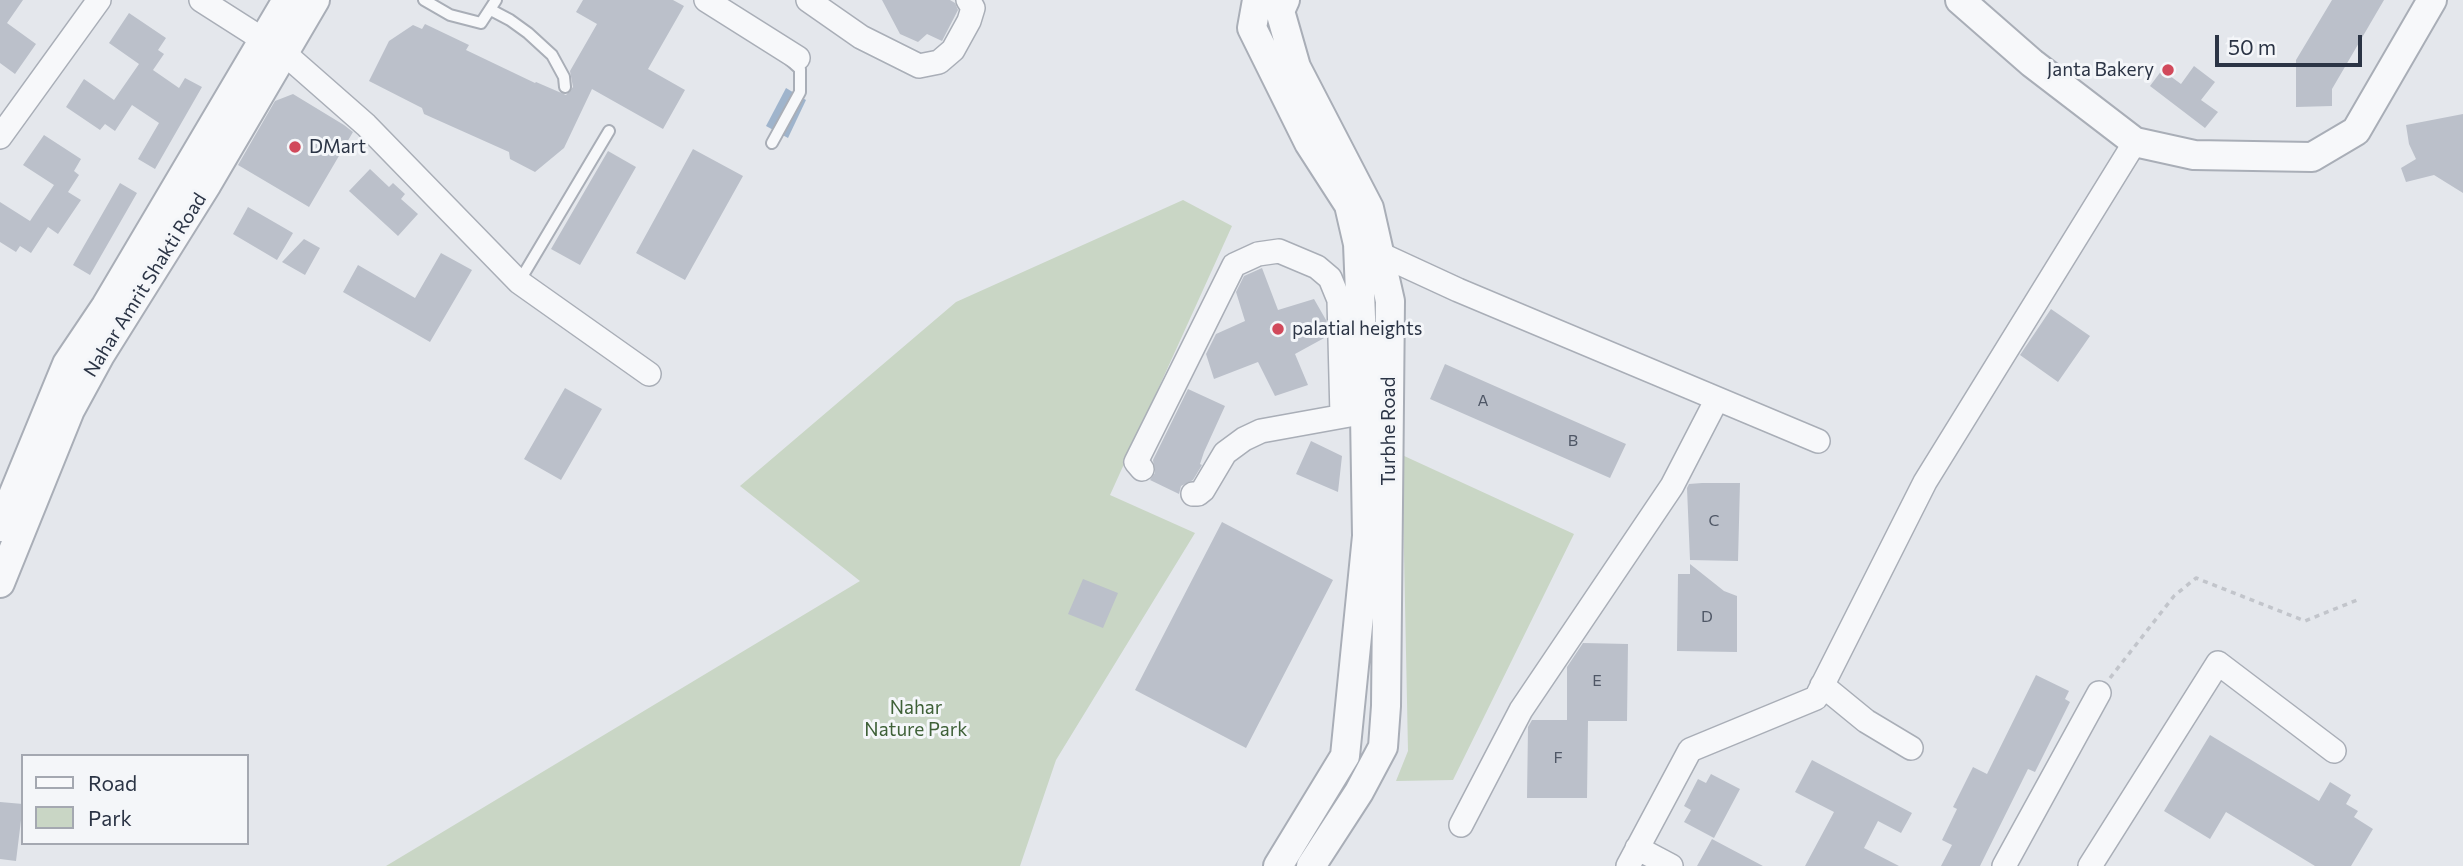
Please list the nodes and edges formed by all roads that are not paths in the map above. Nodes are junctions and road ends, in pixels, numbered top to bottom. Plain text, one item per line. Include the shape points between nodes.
1 (99, 0) edge
2 (287, 0) edge
3 (315, 0) edge
4 (424, 0) edge
5 (696, 0) edge
6 (706, 0) edge
7 (808, 0) edge
8 (968, 0) edge
9 (1257, 0) edge
10 (1285, 0) edge
11 (1960, 0) edge
12 (2432, 0) edge
13 (212, 3) edge
14 (493, 5) edge
15 (274, 46) junction
16 (798, 58) dead end
17 (565, 88) dead end
18 (609, 131) dead end
19 (0, 136) edge
20 (2135, 142) junction
21 (772, 143) dead end
22 (1368, 248) junction
23 (519, 282) junction
24 (649, 374) dead end
25 (1717, 399) junction
26 (61, 405) junction
27 (1365, 415) junction
28 (1818, 441) dead end
29 (1142, 469) dead end
30 (1193, 494) dead end
31 (0, 527) edge
32 (1378, 533) junction
33 (0, 583) edge
34 (1822, 685) junction
35 (2099, 693) road end
36 (1346, 742) junction
37 (1382, 747) junction
38 (1911, 748) dead end
39 (2333, 751) dead end
40 (1461, 825) dead end
41 (1632, 857) edge
42 (1278, 866) edge
43 (1311, 866) edge
44 (1671, 866) edge
45 (2004, 866) edge
46 (2090, 866) edge

1 - 19 street
2 - 15 street, Nahar Amrit Shakti Road
3 - 15 street, Nahar Amrit Shakti Road
4 - 14 lane via 450,15 481,23
5 - 21 lane via 800,69 800,92
6 - 16 street
7 - 8 street via 861,37 919,66 939,62 953,50 970,20 973,8
9 - 22 street via 1252,28
10 - 22 street, Turbhe Road via 1280,11 1296,67 1370,208
11 - 20 street via 2032,63
12 - 20 street via 2356,131 2312,157 2194,155
13 - 15 street
14 - 17 lane via 552,55
15 - 23 street via 366,125
15 - 26 street, Nahar Amrit Shakti Road via 100,355
18 - 23 lane
20 - 34 street via 1925,482
22 - 25 street
22 - 27 street, Turbhe Road via 1390,301
23 - 24 street
25 - 28 street
25 - 40 street via 1653,517 1521,710
26 - 31 street, Nahar Amrit Shakti Road
26 - 33 street, Nahar Amrit Shakti Road
27 - 29 street via 1330,278 1317,267 1279,251 1258,254 1234,265 1136,462
27 - 30 street via 1261,431 1225,453 1202,490
27 - 32 street, Turbhe Road
32 - 36 street
32 - 37 street, Turbhe Road via 1386,706
34 - 38 street via 1866,721
34 - 41 street via 1816,698 1690,750
35 - 45 street
36 - 37 street
36 - 42 street via 1345,756
37 - 43 street, Turbhe Road
39 - 46 street via 2218,663
41 - 44 street

